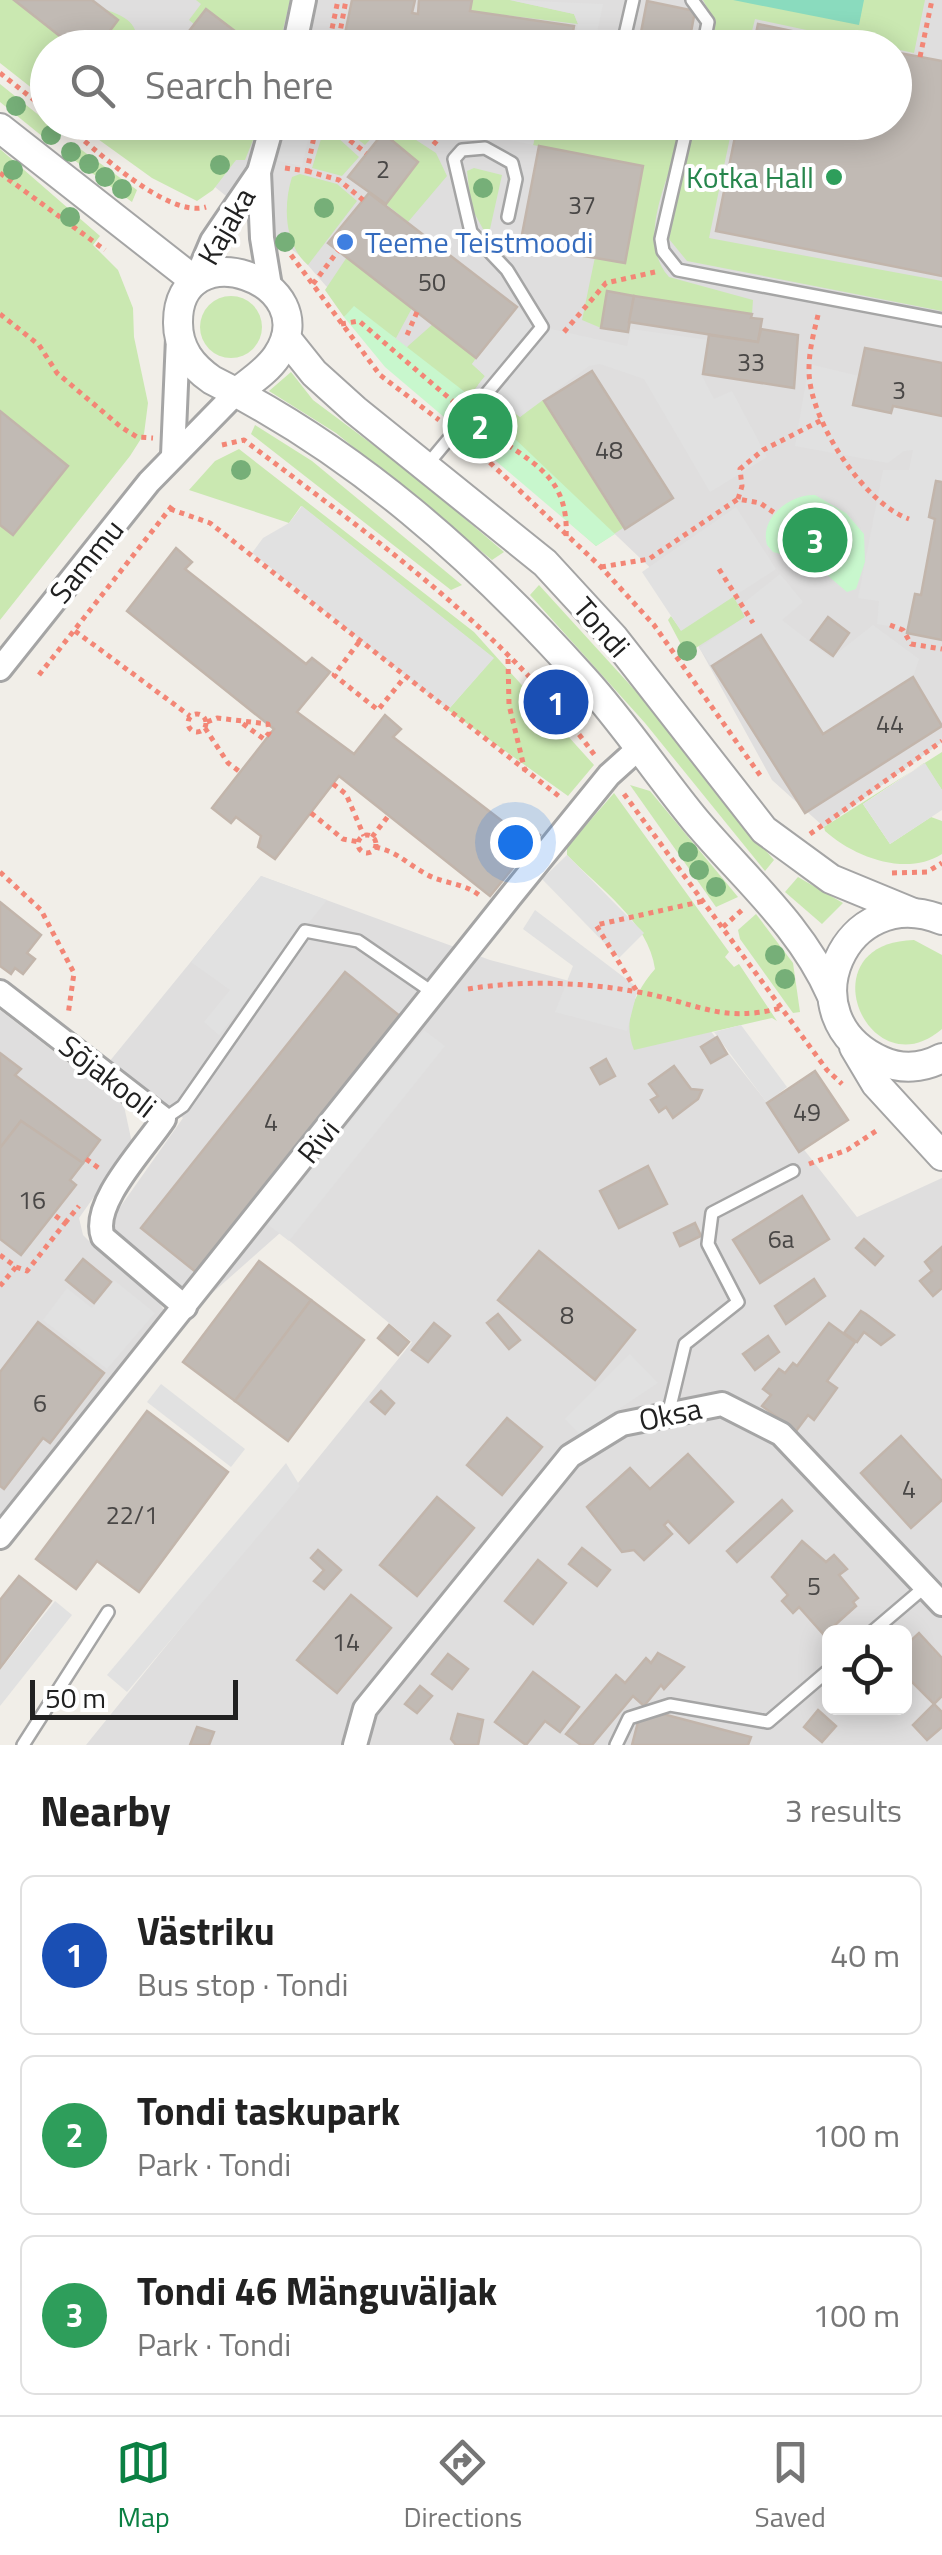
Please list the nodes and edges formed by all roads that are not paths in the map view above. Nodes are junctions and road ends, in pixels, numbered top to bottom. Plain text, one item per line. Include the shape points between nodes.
1 (304, 0) edge
2 (633, 0) edge
3 (692, 0) edge
4 (298, 30) edge
5 (626, 30) edge
6 (706, 30) edge
7 (0, 128) edge
8 (272, 140) edge
9 (683, 140) edge
10 (269, 174) junction
11 (508, 217) dead end
12 (195, 282) junction
13 (270, 286) junction
14 (942, 320) edge
15 (178, 338) junction
16 (286, 338) junction
17 (237, 392) junction
18 (173, 456) junction
19 (427, 465) junction
20 (0, 669) edge
21 (640, 748) junction
22 (942, 900) edge
23 (911, 912) junction
24 (942, 920) edge
25 (0, 992) edge
26 (435, 994) junction
27 (832, 994) junction
28 (848, 1038) junction
29 (942, 1058) edge
30 (164, 1119) junction
31 (942, 1156) edge
32 (793, 1171) road end
33 (185, 1307) junction
34 (668, 1415) junction
35 (0, 1537) edge
36 (926, 1586) junction
37 (942, 1604) edge
38 (108, 1612) dead end
39 (880, 1625) edge
40 (822, 1676) edge
41 (23, 1745) edge
42 (354, 1745) edge
43 (616, 1745) edge

1 - 4 street
2 - 5 lane
3 - 6 lane
7 - 12 street
8 - 10 street, Kajaka
9 - 14 lane via 664,214 664,252 678,270
10 - 12 street, Kajaka via 212,241
10 - 13 street, Kajaka via 262,238
11 - 19 lane via 516,178 512,163 485,148 462,150 454,159 471,232 507,270 542,327
12 - 13 street via 228,271
12 - 15 street via 183,298
13 - 16 street via 281,304
15 - 17 street via 197,369
15 - 18 street
16 - 17 street via 267,368
16 - 19 street, Tondi via 341,398
17 - 18 street, Sammu
17 - 21 street, Tondi via 320,439 426,523 584,679
18 - 20 street, Sammu
19 - 23 street, Tondi via 545,562 614,638 764,830 832,879
21 - 26 street, Rivi via 609,775
21 - 27 street, Tondi via 808,946
22 - 23 street
23 - 24 street, Tondi
23 - 27 street via 887,915 852,936 837,961
25 - 30 street, Sõjakooli
26 - 30 lane via 358,941 306,931 183,1106
26 - 33 street, Rivi
27 - 28 street, Tondi
28 - 29 street via 892,1066
28 - 31 street via 876,1084
30 - 33 street, Sõjakooli via 103,1204 99,1228
32 - 34 lane via 712,1213 708,1244 738,1302 685,1344
33 - 35 street, Rivi
34 - 36 street, Oksa via 722,1404 781,1434
34 - 42 street, Oksa via 622,1424 570,1456 365,1709
36 - 37 street, Oksa
36 - 39 lane
38 - 41 lane
40 - 43 lane via 768,1722 670,1704 630,1718

